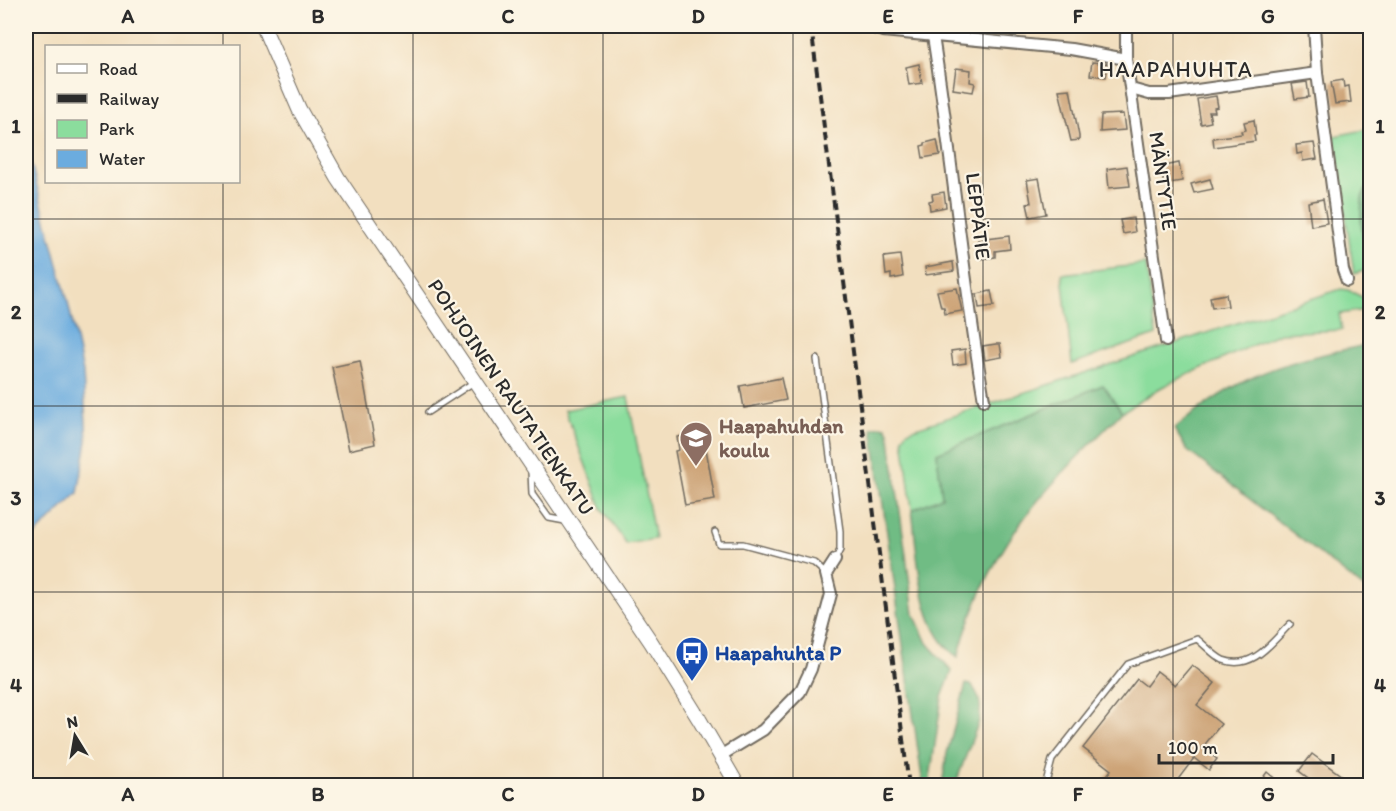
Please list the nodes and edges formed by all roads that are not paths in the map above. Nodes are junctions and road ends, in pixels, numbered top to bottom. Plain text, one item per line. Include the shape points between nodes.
1 (263, 26) edge
2 (868, 26) edge
3 (1126, 26) edge
4 (1314, 26) edge
5 (933, 36) junction
6 (1126, 59) junction
7 (1317, 74) junction
8 (1131, 89) junction
9 (1347, 281) dead end
10 (1166, 341) dead end
11 (817, 359) dead end
12 (475, 381) junction
13 (984, 400) dead end
14 (428, 412) dead end
15 (715, 532) dead end
16 (835, 560) joint
17 (826, 574) junction
18 (1290, 624) dead end
19 (720, 756) junction
20 (738, 786) edge
21 (1045, 786) edge

1 - 12 street, POHJOINEN RAUTATIENKATU via 299,109 338,178
2 - 5 street
3 - 6 street, MÄNTYTIE
4 - 7 street
5 - 6 street via 1061,48
5 - 13 street, LEPPÄTIE
6 - 8 street, MÄNTYTIE
7 - 8 street via 1169,94
7 - 9 street
8 - 10 street, MÄNTYTIE
11 - 16 lane via 840,531 840,550
12 - 14 lane
12 - 19 street, POHJOINEN RAUTATIENKATU via 657,651
15 - 17 lane via 719,544 743,543 814,563
16 - 17 street
17 - 19 street via 831,594 811,669 800,692 763,730
18 - 21 lane via 1259,656 1242,663 1222,660 1197,639 1128,664 1052,760
19 - 20 street, POHJOINEN RAUTATIENKATU

